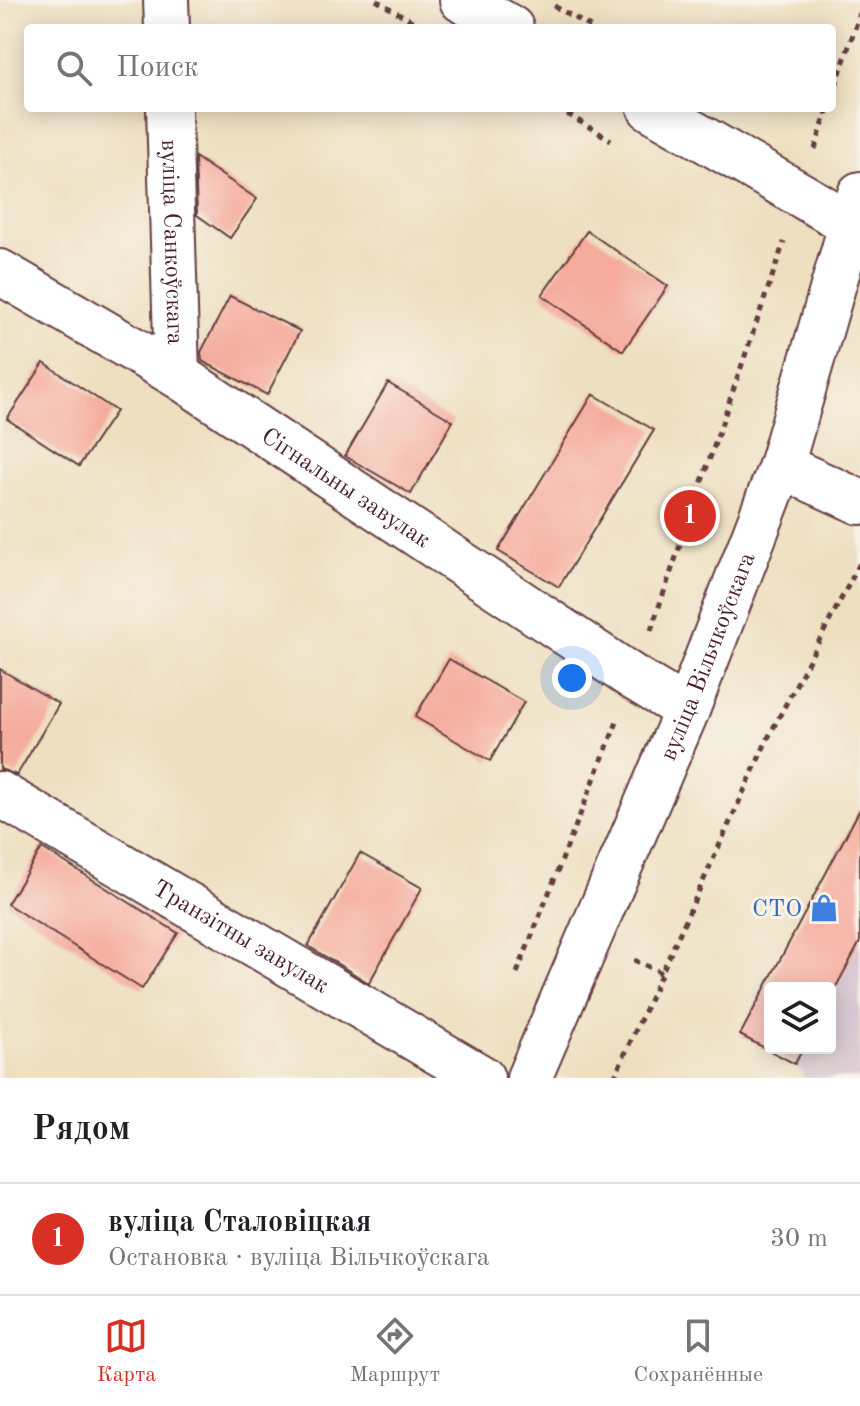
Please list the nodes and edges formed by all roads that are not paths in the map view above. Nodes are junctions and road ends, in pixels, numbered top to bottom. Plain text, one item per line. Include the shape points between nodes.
1 (166, 0) edge
2 (462, 0) edge
3 (167, 24) edge
4 (504, 24) edge
5 (169, 112) edge
6 (657, 112) edge
7 (856, 209) edge
8 (0, 272) edge
9 (177, 375) junction
10 (781, 466) junction
11 (860, 502) edge
12 (687, 710) junction
13 (0, 794) edge
14 (482, 1078) edge
15 (529, 1078) edge

1 - 3 street
2 - 4 street
5 - 9 street, вуліца Санкоўскага
6 - 7 street via 800,194
7 - 10 street, вуліца Вільчкоўскага
8 - 9 street, Сігнальны завулак
9 - 12 street, Сігнальны завулак
10 - 11 street
10 - 12 street, вуліца Вільчкоўскага
12 - 15 street, вуліца Вільчкоўскага
13 - 14 street, Транзітны завулак

